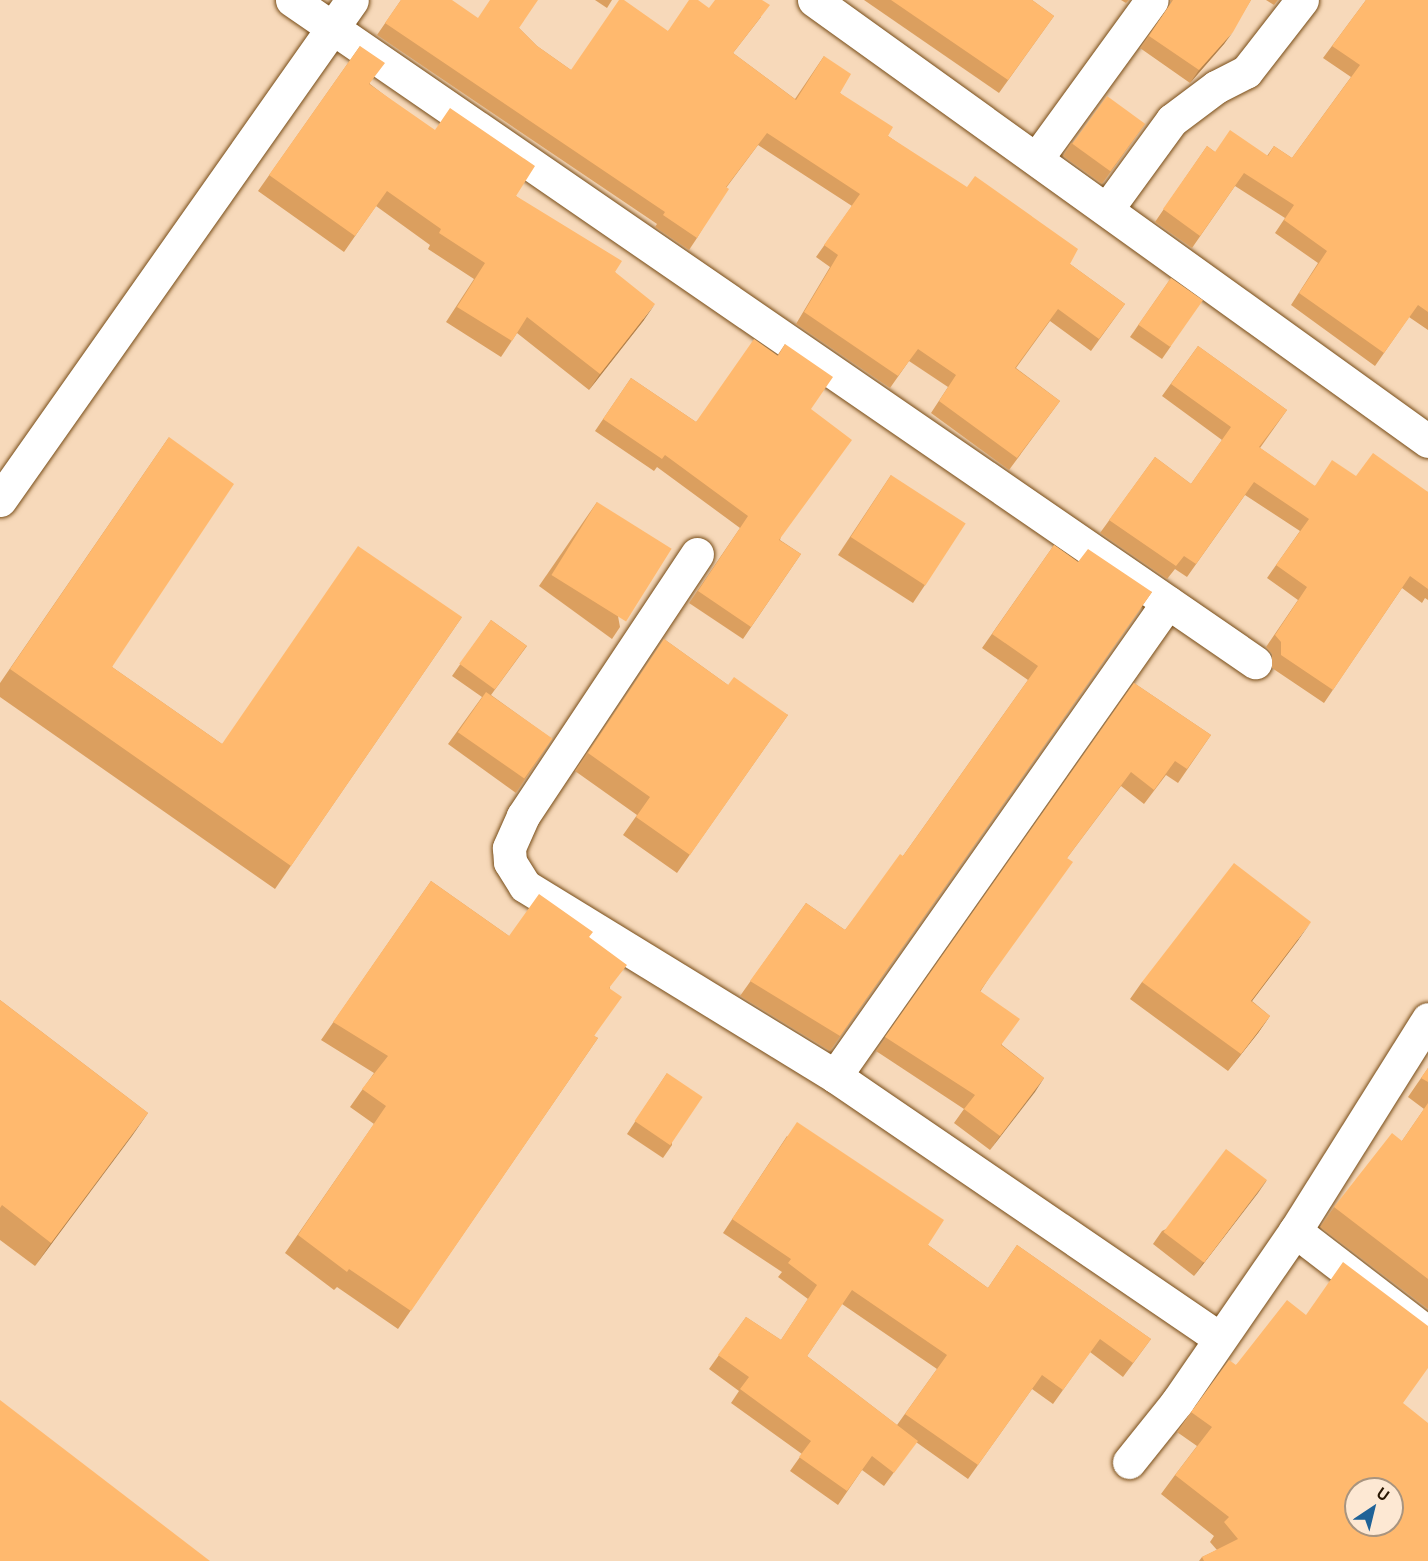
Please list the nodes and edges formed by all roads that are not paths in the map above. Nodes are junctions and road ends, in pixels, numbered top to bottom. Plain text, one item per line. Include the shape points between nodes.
1 (292, 0) edge
2 (352, 0) edge
3 (814, 0) edge
4 (1152, 0) edge
5 (1302, 0) edge
6 (333, 27) junction
7 (1036, 158) junction
8 (1107, 209) junction
9 (1428, 441) edge
10 (0, 500) edge
11 (697, 554) dead end
12 (1168, 602) junction
13 (1256, 662) dead end
14 (1428, 1019) edge
15 (835, 1076) junction
16 (1295, 1231) junction
17 (1428, 1333) edge
18 (1219, 1338) junction
19 (1129, 1462) dead end

1 - 6 street
2 - 6 street
3 - 7 street
4 - 7 street
5 - 8 street via 1246,72 1216,87 1172,120
6 - 10 street
6 - 12 street
7 - 8 street
8 - 9 street
11 - 15 street via 523,816 509,848 510,862 525,886
12 - 13 street
12 - 15 street
14 - 16 street
15 - 18 street
16 - 17 street
16 - 18 street
18 - 19 street via 1177,1402

